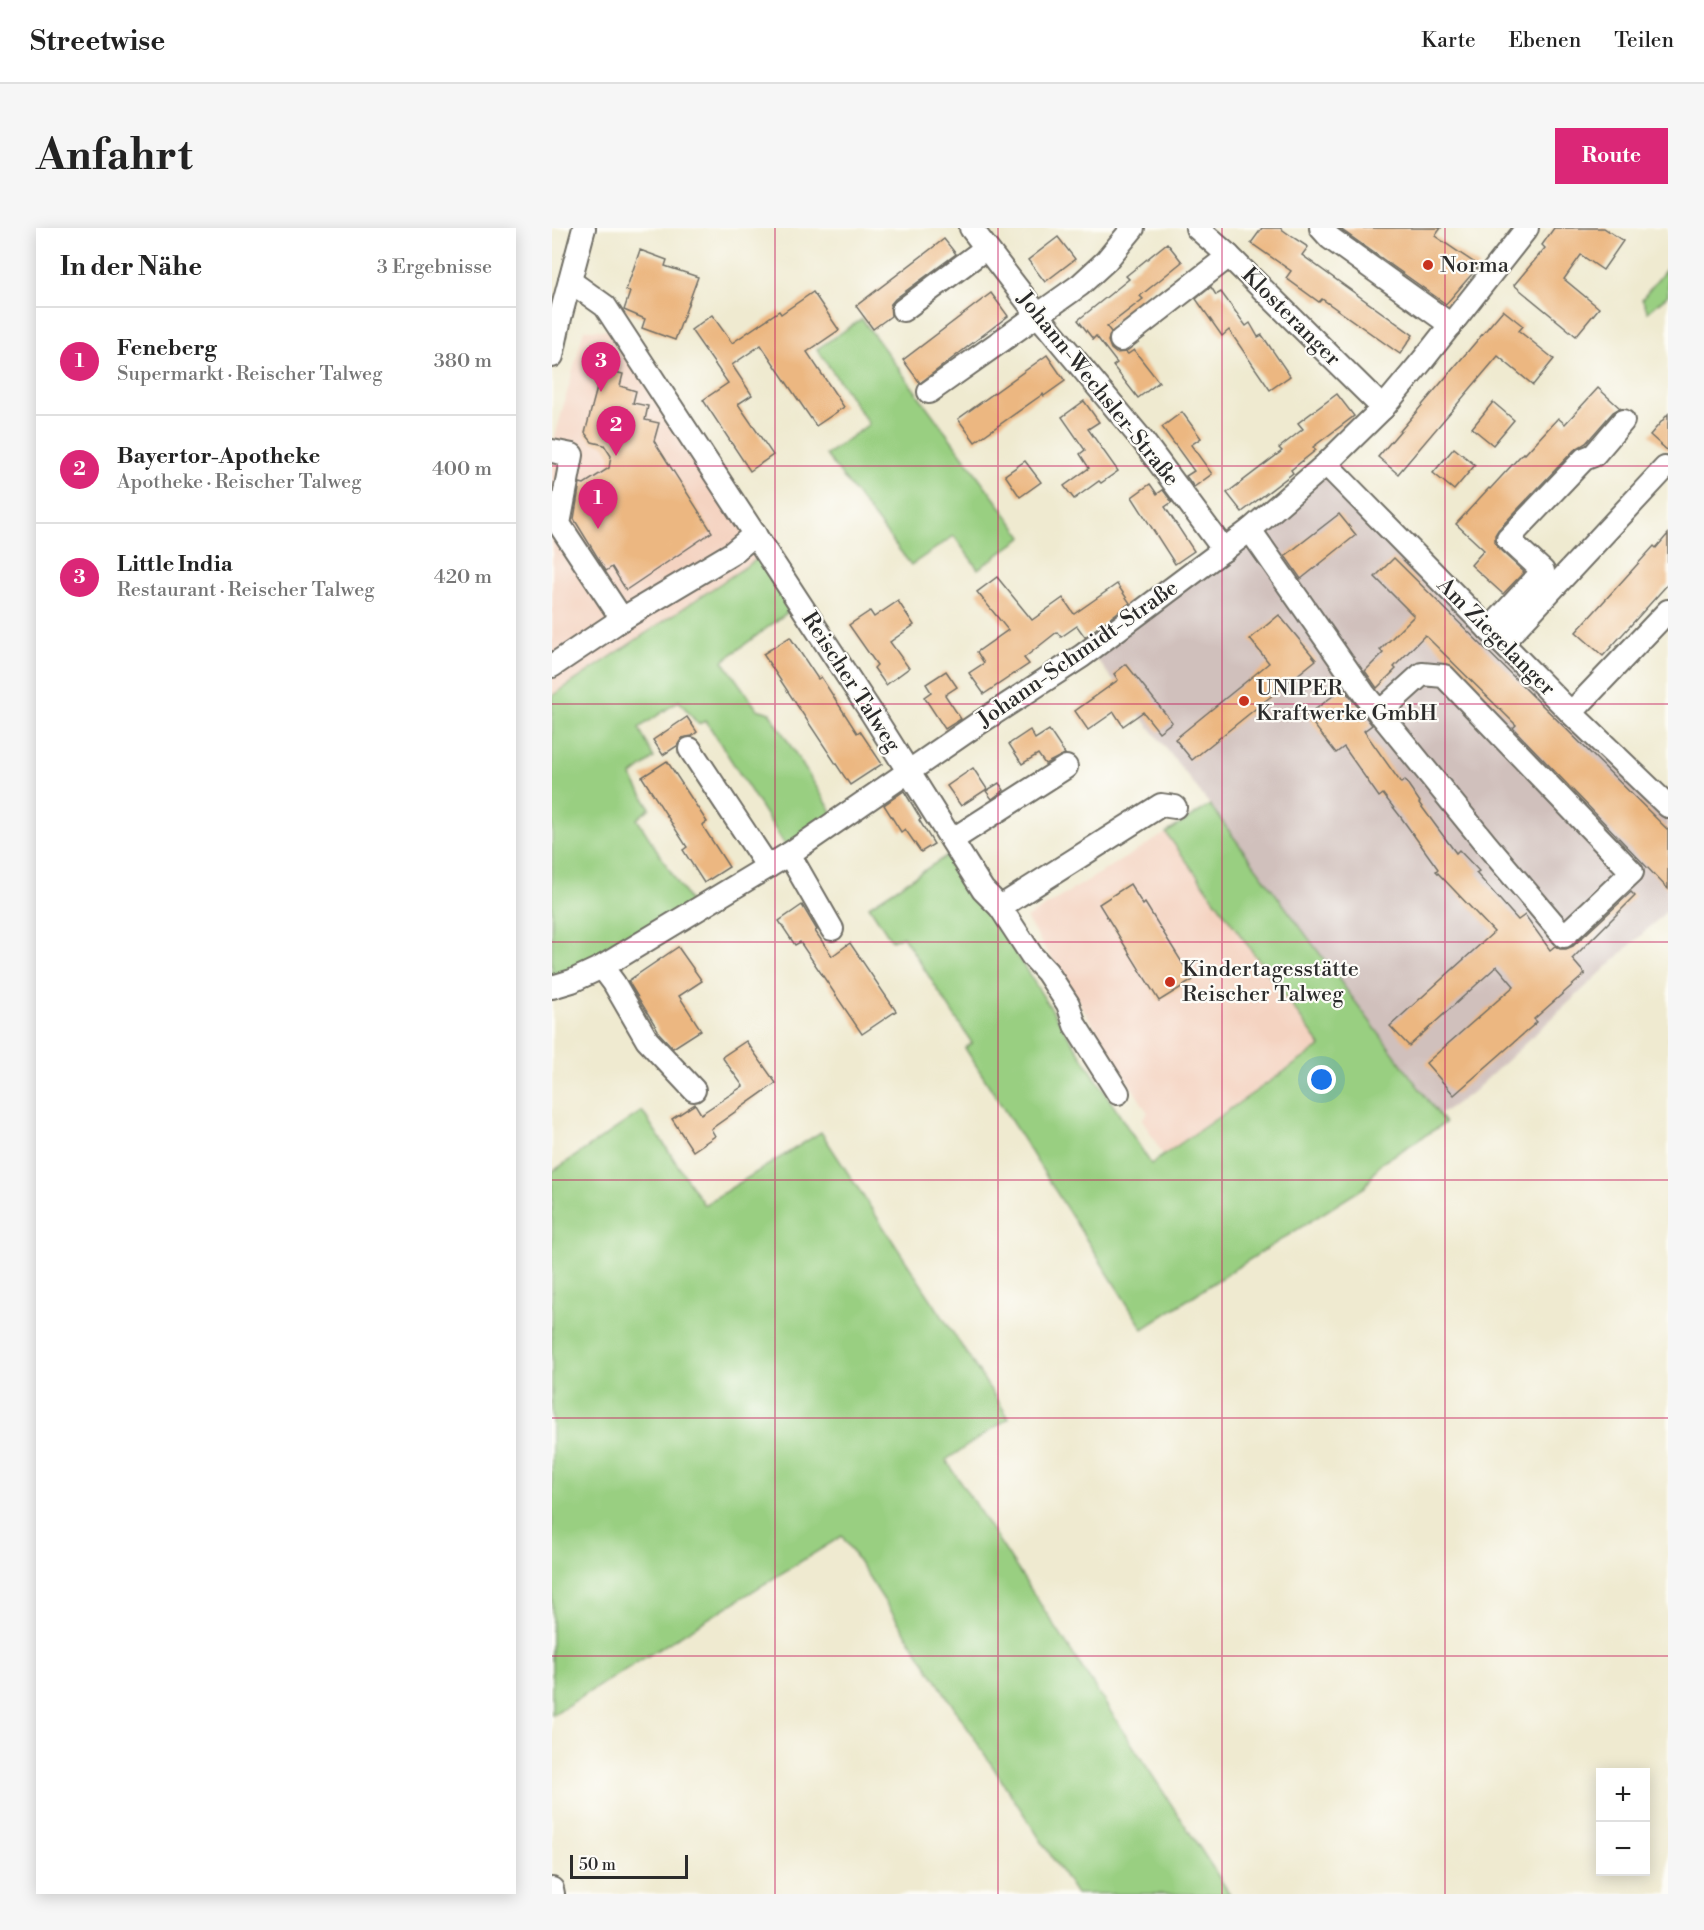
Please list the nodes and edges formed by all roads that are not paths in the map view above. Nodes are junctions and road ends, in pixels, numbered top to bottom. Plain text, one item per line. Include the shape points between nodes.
1 (585, 228) edge
2 (970, 228) edge
3 (1133, 228) edge
4 (1197, 228) edge
5 (1321, 228) edge
6 (1527, 228) edge
7 (986, 248) junction
8 (1228, 256) junction
9 (570, 281) junction
10 (903, 310) dead end
11 (1037, 314) junction
12 (556, 317) edge
13 (1451, 325) junction
14 (1121, 340) dead end
15 (552, 357) edge
16 (930, 392) dead end
17 (1383, 408) junction
18 (1623, 421) dead end
19 (552, 451) edge
20 (1326, 464) junction
21 (1665, 468) dead end
22 (1250, 530) junction
23 (755, 534) junction
24 (1224, 550) junction
25 (1668, 611) edge
26 (622, 619) junction
27 (1496, 636) junction
28 (552, 666) edge
29 (1379, 713) junction
30 (1571, 713) junction
31 (690, 749) dead end
32 (1066, 767) dead end
33 (909, 772) junction
34 (1668, 806) edge
35 (1175, 807) dead end
36 (952, 840) junction
37 (789, 854) junction
38 (768, 867) junction
39 (1000, 907) junction
40 (832, 929) dead end
41 (602, 967) junction
42 (552, 987) edge
43 (694, 1090) dead end
44 (1118, 1093) dead end
45 (552, 1889) edge
46 (554, 1894) edge

1 - 9 street
2 - 7 street, Johann-Wechsler-Straße
3 - 11 street via 1080,285
4 - 8 street, Klosteranger
5 - 13 street via 1329,238
6 - 13 street, Johann-Schmidt-Straße
7 - 10 street
7 - 11 street, Johann-Wechsler-Straße
8 - 14 street
8 - 17 street, Klosteranger
9 - 12 street
9 - 23 street, Reischer Talweg via 605,306
11 - 16 street
11 - 24 street, Johann-Wechsler-Straße via 1143,441
12 - 15 street
13 - 17 street, Johann-Schmidt-Straße
17 - 20 street, Johann-Schmidt-Straße
18 - 27 street via 1508,539 1544,571
19 - 26 street via 572,455 559,524
20 - 22 street, Johann-Schmidt-Straße
20 - 27 street, Am Ziegelanger
21 - 27 street
22 - 24 street, Johann-Schmidt-Straße
22 - 29 street
23 - 26 street via 730,554
23 - 33 street, Reischer Talweg
24 - 33 street, Johann-Schmidt-Straße via 1082,656
25 - 30 street
26 - 28 street
27 - 30 street, Am Ziegelanger
29 - 29 street via 1564,936 1632,872 1444,676 1422,674
30 - 34 street, Am Ziegelanger
31 - 38 street
32 - 36 street
33 - 36 street, Reischer Talweg
33 - 37 street, Johann-Schmidt-Straße
35 - 39 street via 1161,805
36 - 39 street, Reischer Talweg via 983,890
37 - 38 street, Johann-Schmidt-Straße
37 - 40 street
38 - 41 street, Johann-Schmidt-Straße
39 - 44 street, Reischer Talweg via 1068,1004 1075,1025
41 - 42 street, Johann-Schmidt-Straße
41 - 43 street via 647,1040
45 - 46 street

